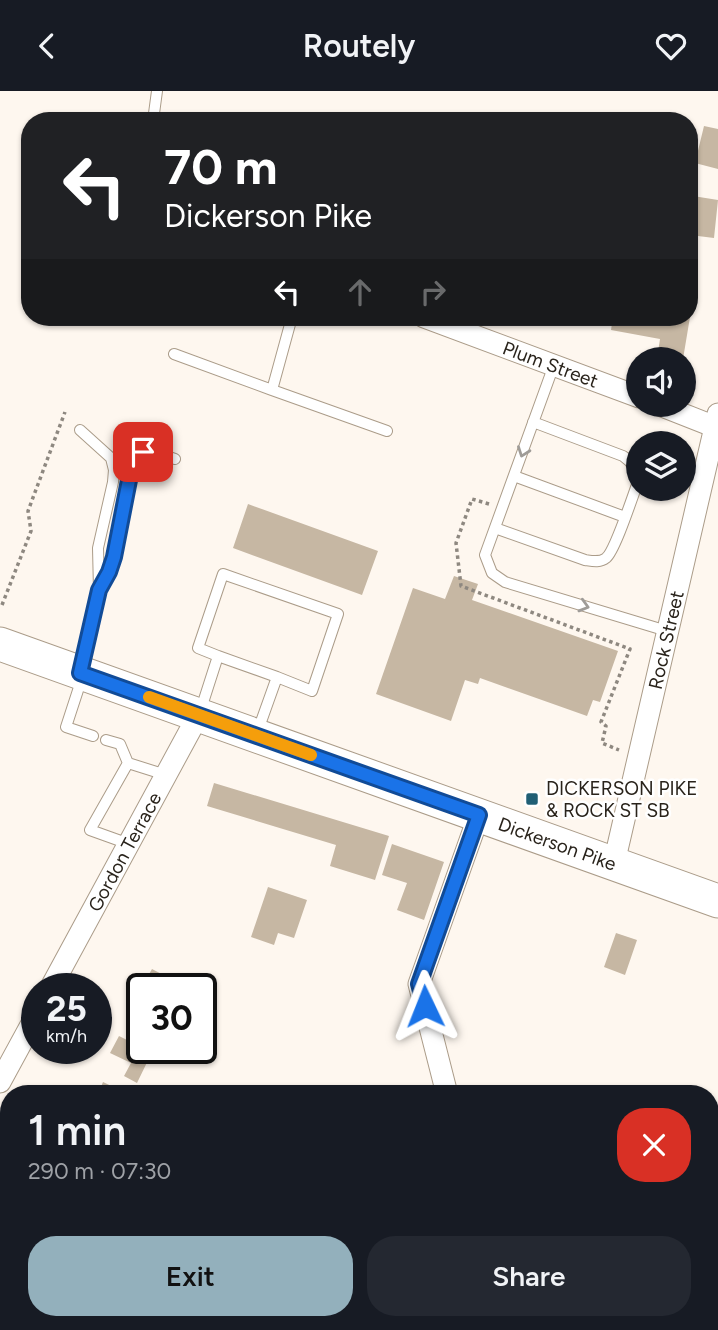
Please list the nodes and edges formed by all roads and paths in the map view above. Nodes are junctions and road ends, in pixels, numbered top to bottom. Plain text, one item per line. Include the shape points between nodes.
1 (157, 91) edge
2 (154, 112) edge
3 (290, 326) edge
4 (448, 326) edge
5 (174, 354) dead end
6 (554, 365) junction
7 (272, 390) junction
8 (626, 392) edge
9 (65, 412) dead end
10 (696, 416) edge
11 (534, 422) junction
12 (717, 423) edge
13 (80, 430) dead end
14 (387, 431) dead end
15 (175, 459) dead end
16 (514, 476) junction
17 (625, 517) junction
18 (495, 528) junction
19 (99, 590) junction
20 (2, 605) dead end
21 (667, 631) junction
22 (0, 644) edge
23 (218, 656) junction
24 (82, 673) junction
25 (276, 677) junction
26 (199, 714) junction
27 (257, 735) junction
28 (93, 736) dead end
29 (106, 740) dead end
30 (128, 763) junction
31 (166, 775) junction
32 (479, 815) junction
33 (129, 844) junction
34 (614, 863) junction
35 (718, 901) edge
36 (59, 973) edge
37 (21, 1043) edge
38 (0, 1082) edge
39 (445, 1085) edge

1 - 2 lane
3 - 7 lane
4 - 6 street, Plum Street
5 - 7 lane
6 - 8 street, Plum Street
6 - 11 lane
7 - 14 lane
9 - 20 path via 28,511 31,531
10 - 12 street
11 -> 16 lane
11 - 17 lane via 631,462 638,482
12 - 21 street, Rock Street
13 - 19 lane via 111,458 114,470 98,548
15 - 19 lane via 152,451 136,455 114,557
16 - 17 lane
16 - 18 lane
17 - 18 lane via 609,555 595,561
18 -> 21 lane via 485,555 492,573 505,582
19 - 24 lane
21 - 34 street, Rock Street
22 - 24 main road, Dickerson Pike
23 - 25 lane
23 - 25 lane via 198,648 223,573 338,614 312,691
23 - 26 lane
24 - 26 main road, Dickerson Pike
24 - 28 lane via 66,727
25 - 27 lane
26 - 27 main road, Dickerson Pike
26 - 31 street, Gordon Terrace
27 - 32 main road, Dickerson Pike
29 - 30 lane via 120,744
30 - 31 lane
30 - 33 lane via 90,830
31 - 33 street, Gordon Terrace
32 - 34 main road, Dickerson Pike
32 - 39 street via 419,984
33 - 36 street, Gordon Terrace
34 - 35 main road, Dickerson Pike
37 - 38 street

